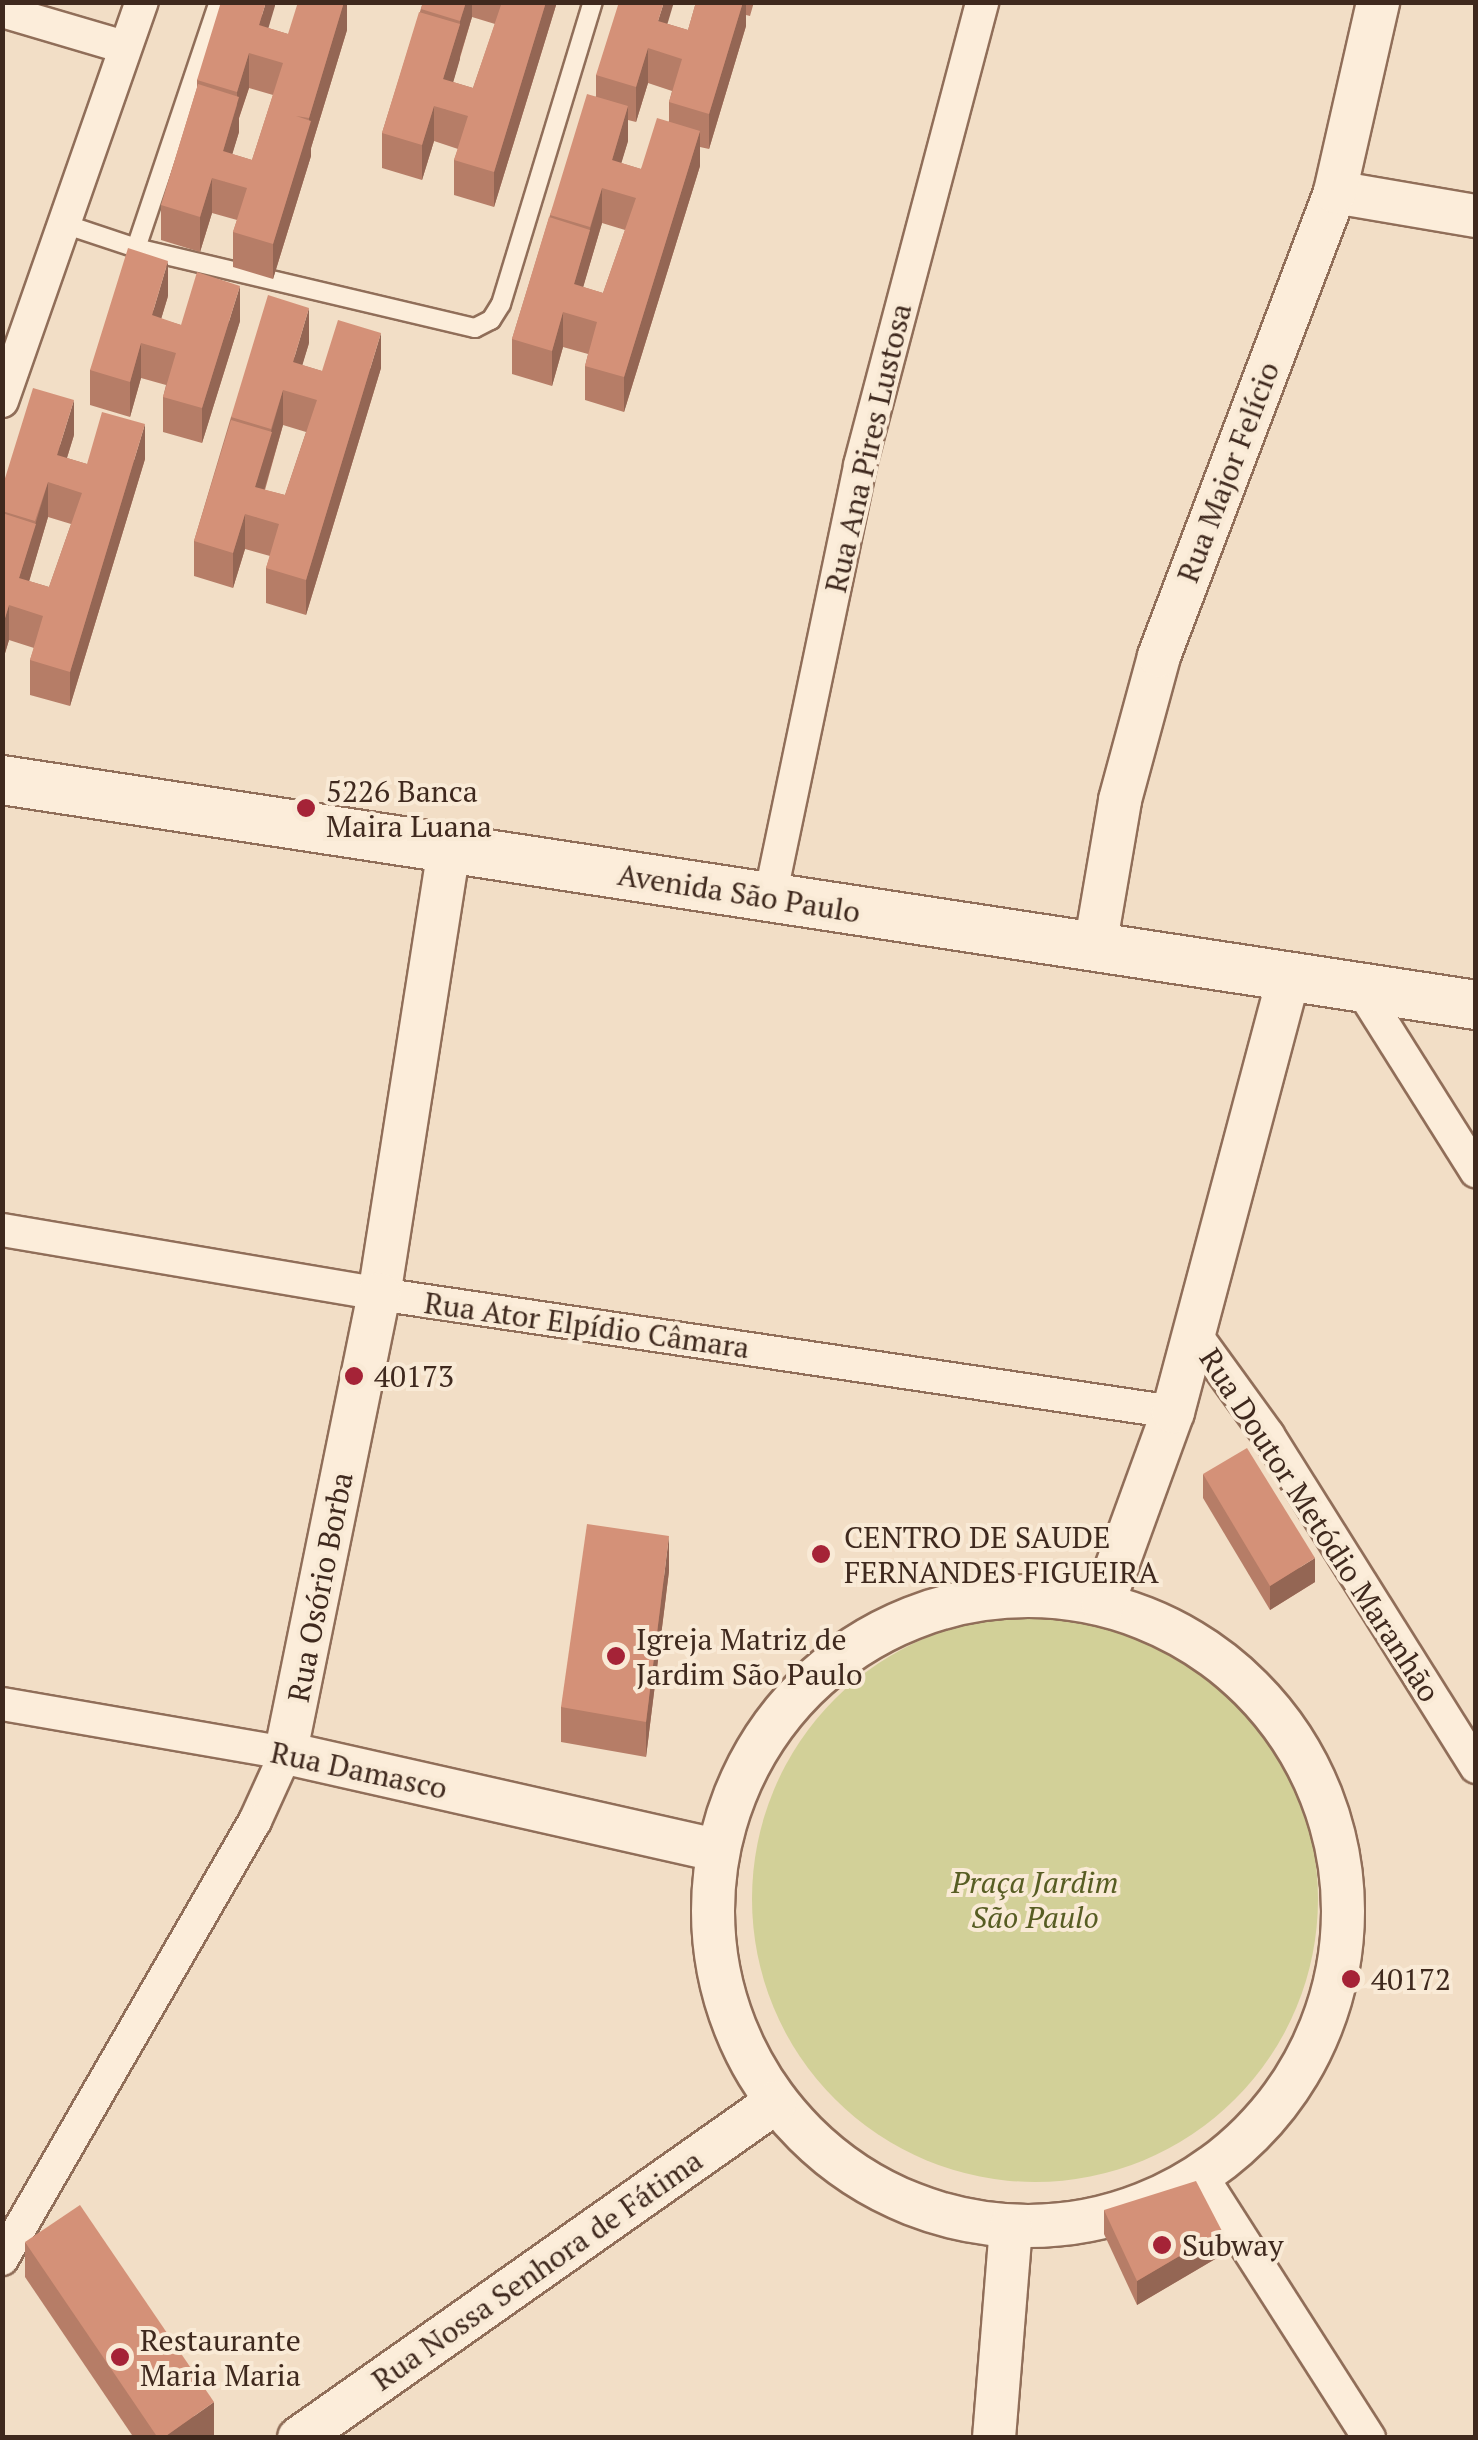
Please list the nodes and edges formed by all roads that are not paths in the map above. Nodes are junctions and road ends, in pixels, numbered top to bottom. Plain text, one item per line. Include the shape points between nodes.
1 (142, 2) edge
2 (219, 2) edge
3 (593, 2) edge
4 (982, 2) edge
5 (1378, 2) edge
6 (2, 10) edge
7 (124, 47) junction
8 (1335, 192) junction
9 (1476, 216) edge
10 (61, 223) junction
11 (136, 248) junction
12 (2, 402) edge
13 (2, 780) edge
14 (449, 849) junction
15 (770, 897) junction
16 (1095, 947) junction
17 (1289, 976) junction
18 (1360, 987) junction
19 (1476, 1004) edge
20 (1476, 1170) edge
21 (2, 1230) edge
22 (379, 1294) junction
23 (1195, 1334) junction
24 (1174, 1412) junction
25 (1103, 1604) junction
26 (2, 1704) edge
27 (286, 1753) junction
28 (1476, 1767) edge
29 (712, 1848) junction
30 (776, 2102) junction
31 (1201, 2175) junction
32 (1011, 2227) junction
33 (2, 2258) edge
34 (299, 2438) edge
35 (994, 2438) edge
36 (1369, 2438) edge

1 - 7 street
2 - 11 lane
3 - 11 lane via 491,320 475,328 454,326
4 - 15 street, Rua Ana Pires Lustosa via 860,466
5 - 8 street, Rua Major Felício
6 - 7 street
7 - 10 street
8 - 9 street
8 - 16 street, Rua Major Felício via 1159,656 1120,800
10 - 11 lane
10 - 12 street
13 - 14 main road, Avenida São Paulo
14 - 15 main road, Avenida São Paulo
14 - 22 street, Rua Osório Borba
15 - 16 main road, Avenida São Paulo
16 - 17 main road, Avenida São Paulo
17 - 18 main road, Avenida São Paulo
17 - 23 street
18 - 19 main road, Avenida São Paulo
18 - 20 street
21 - 22 street, Rua Ator Elpídio Câmara
22 - 24 street, Rua Ator Elpídio Câmara
22 - 27 street, Rua Osório Borba
23 - 24 street
23 - 28 street, Rua Doutor Metódio Maranhão via 1268,1435
24 - 25 street
25 - 29 street via 1060,1597 967,1599 878,1632 803,1688 747,1765
25 - 31 street via 1196,1642 1253,1685 1297,1741 1338,1843 1342,1933 1322,2027 1265,2126
26 - 27 street, Rua Damasco
27 - 29 street, Rua Damasco
27 - 33 street, Rua Osório Borba via 256,1821
29 - 30 street via 708,1904 727,2012
30 - 32 street via 828,2158 914,2207
30 - 34 street, Rua Nossa Senhora de Fátima
31 - 32 street via 1110,2217
31 - 36 street
32 - 35 street

